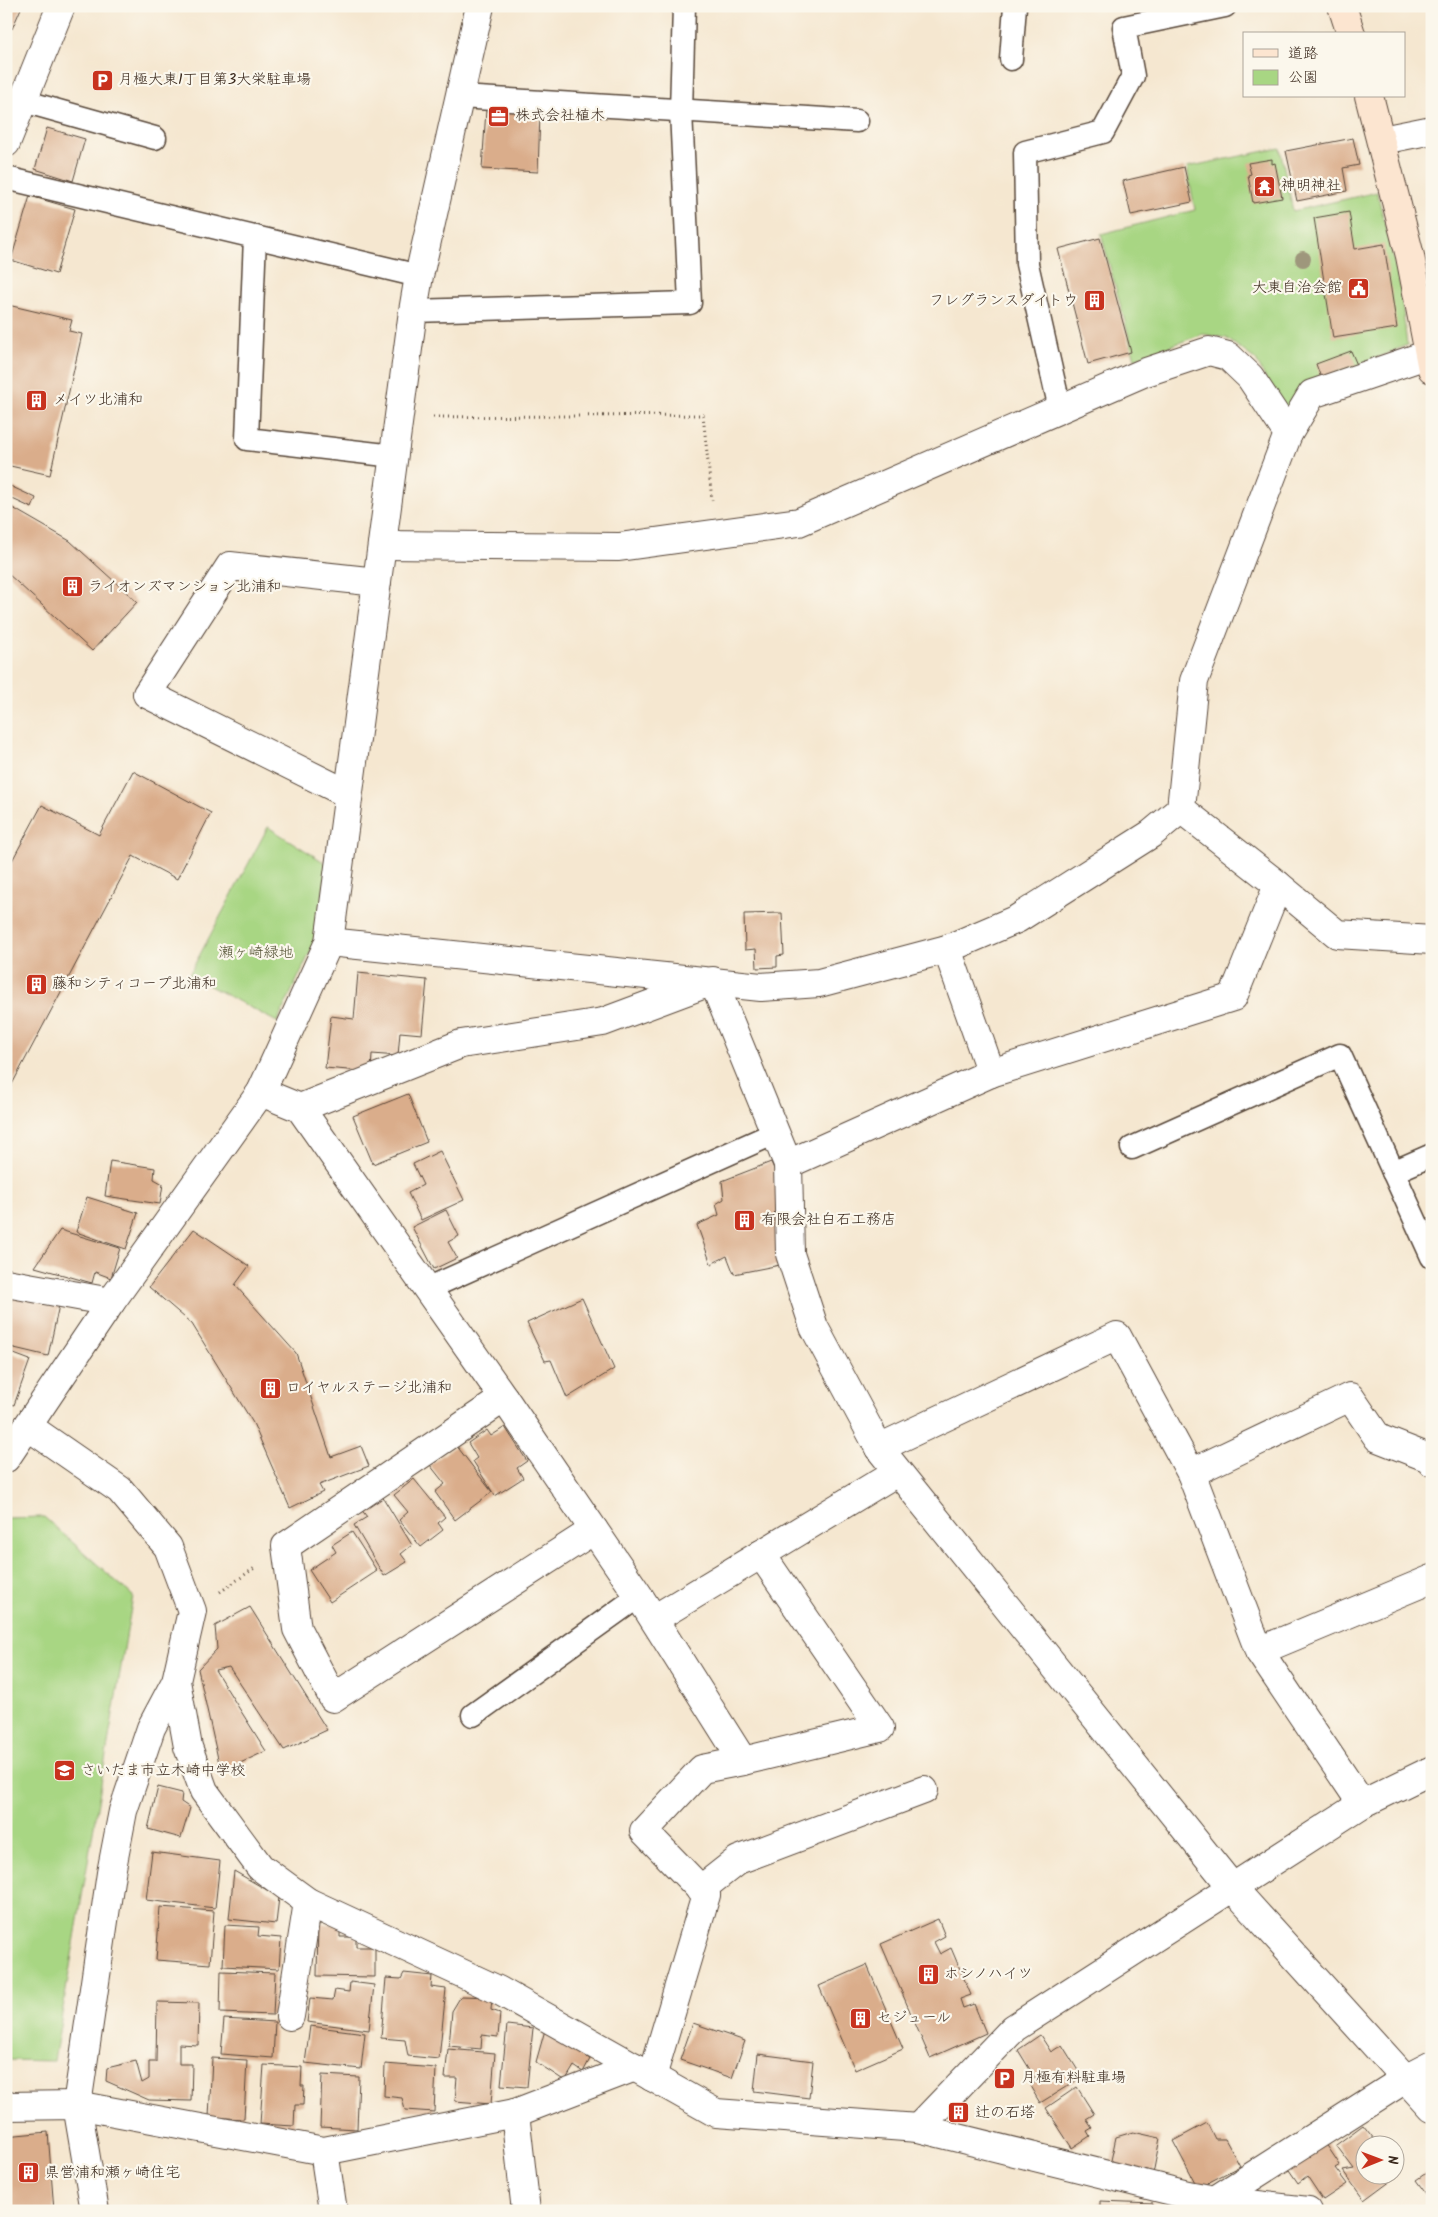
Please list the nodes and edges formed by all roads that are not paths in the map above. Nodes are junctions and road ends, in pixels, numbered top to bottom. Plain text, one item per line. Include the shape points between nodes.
1 (61, 6) edge
2 (480, 6) edge
3 (684, 6) edge
4 (1014, 6) edge
5 (1225, 6) edge
6 (1342, 6) edge
7 (1350, 32) edge
8 (1012, 59) dead end
9 (460, 97) junction
10 (1370, 98) edge
11 (23, 101) junction
12 (681, 112) junction
13 (857, 121) dead end
14 (1432, 130) edge
15 (155, 138) dead end
16 (1382, 140) junction
17 (6, 143) edge
18 (6, 178) edge
19 (255, 237) junction
20 (419, 276) junction
21 (413, 311) junction
22 (1431, 358) edge
23 (1060, 409) junction
24 (1288, 434) junction
25 (394, 456) junction
26 (382, 545) junction
27 (377, 582) junction
28 (348, 794) junction
29 (1181, 809) junction
30 (1278, 885) junction
31 (1432, 940) edge
32 (329, 942) junction
33 (948, 948) junction
34 (713, 982) junction
35 (991, 1073) junction
36 (261, 1092) junction
37 (300, 1108) junction
38 (775, 1132) junction
39 (1132, 1148) dead end
40 (1432, 1155) edge
41 (788, 1164) junction
42 (1393, 1172) junction
43 (1432, 1257) edge
44 (6, 1283) edge
45 (427, 1289) junction
46 (111, 1302) junction
47 (504, 1398) junction
48 (29, 1427) junction
49 (879, 1448) junction
50 (6, 1458) edge
51 (1432, 1462) edge
52 (897, 1472) junction
53 (1191, 1473) junction
54 (594, 1530) junction
55 (761, 1554) junction
56 (1432, 1578) edge
57 (639, 1596) junction
58 (654, 1619) junction
59 (1258, 1651) junction
60 (176, 1681) junction
61 (472, 1715) dead end
62 (743, 1760) junction
63 (1432, 1770) edge
64 (924, 1790) dead end
65 (1362, 1804) junction
66 (1232, 1888) junction
67 (700, 1890) junction
68 (308, 1902) junction
69 (290, 2016) dead end
70 (1432, 2065) edge
71 (643, 2072) junction
72 (1404, 2079) junction
73 (77, 2105) junction
74 (6, 2106) edge
75 (1432, 2108) edge
76 (515, 2113) junction
77 (918, 2128) junction
78 (324, 2150) junction
79 (1215, 2200) junction
80 (1188, 2203) edge
81 (95, 2211) edge
82 (333, 2211) edge
83 (526, 2211) edge
84 (1308, 2211) edge

1 - 11 street
2 - 9 street
3 - 12 lane
4 - 8 lane
5 - 23 lane via 1124,27 1134,76 1103,132 1025,152 1028,264
6 - 7 street
9 - 12 lane
9 - 20 street
10 - 16 street
11 - 15 lane
11 - 17 street
12 - 13 lane
12 - 21 lane via 690,303
14 - 16 street
16 - 22 street
18 - 19 lane
19 - 20 lane
19 - 25 lane via 247,438
20 - 21 street
21 - 25 street
22 - 24 street via 1312,394
23 - 24 street via 1143,373 1209,352 1228,356 1250,377
23 - 26 street via 799,522 619,547
24 - 29 street via 1194,681
25 - 26 street
26 - 27 street
27 - 28 street
27 - 28 street via 230,566 147,694
28 - 32 street
29 - 30 street
29 - 33 street via 1151,834 1017,919
30 - 31 street via 1337,934
30 - 35 street via 1233,997
32 - 34 street
32 - 36 street
33 - 34 street via 820,983 761,987
33 - 35 street
34 - 37 street via 603,1022 462,1044
34 - 38 street
35 - 41 street
36 - 37 street
36 - 46 street
37 - 45 street
38 - 41 street
38 - 45 lane
39 - 42 lane via 1340,1056
40 - 42 lane
41 - 49 street via 790,1254 814,1326
42 - 43 lane
44 - 46 street
45 - 47 street
46 - 48 street
47 - 54 street
47 - 54 street via 286,1546 297,1629 333,1698
48 - 50 street
48 - 60 street via 120,1490 168,1547 192,1611
49 - 52 street
49 - 53 street via 1117,1336
51 - 53 street via 1378,1438 1350,1396
52 - 55 street
52 - 66 street
53 - 59 street
54 - 57 street
55 - 58 street
55 - 62 street via 880,1728
56 - 59 street
57 - 58 street
57 - 61 lane
58 - 62 street
59 - 65 street
60 - 68 street via 188,1748 204,1791 260,1866
60 - 73 street via 151,1728 123,1811
62 - 67 street via 702,1769 644,1831
63 - 65 street
64 - 67 street via 738,1860
65 - 66 street
66 - 72 street
66 - 77 street via 1014,2028
67 - 71 street via 706,1895
68 - 69 street
68 - 71 street via 498,1990
70 - 72 street
71 - 76 street
71 - 77 street via 716,2113
72 - 75 street
72 - 79 street
73 - 74 street
73 - 78 street
73 - 81 street
76 - 78 street
76 - 83 street
77 - 80 street
78 - 82 street
79 - 80 street
79 - 84 street

